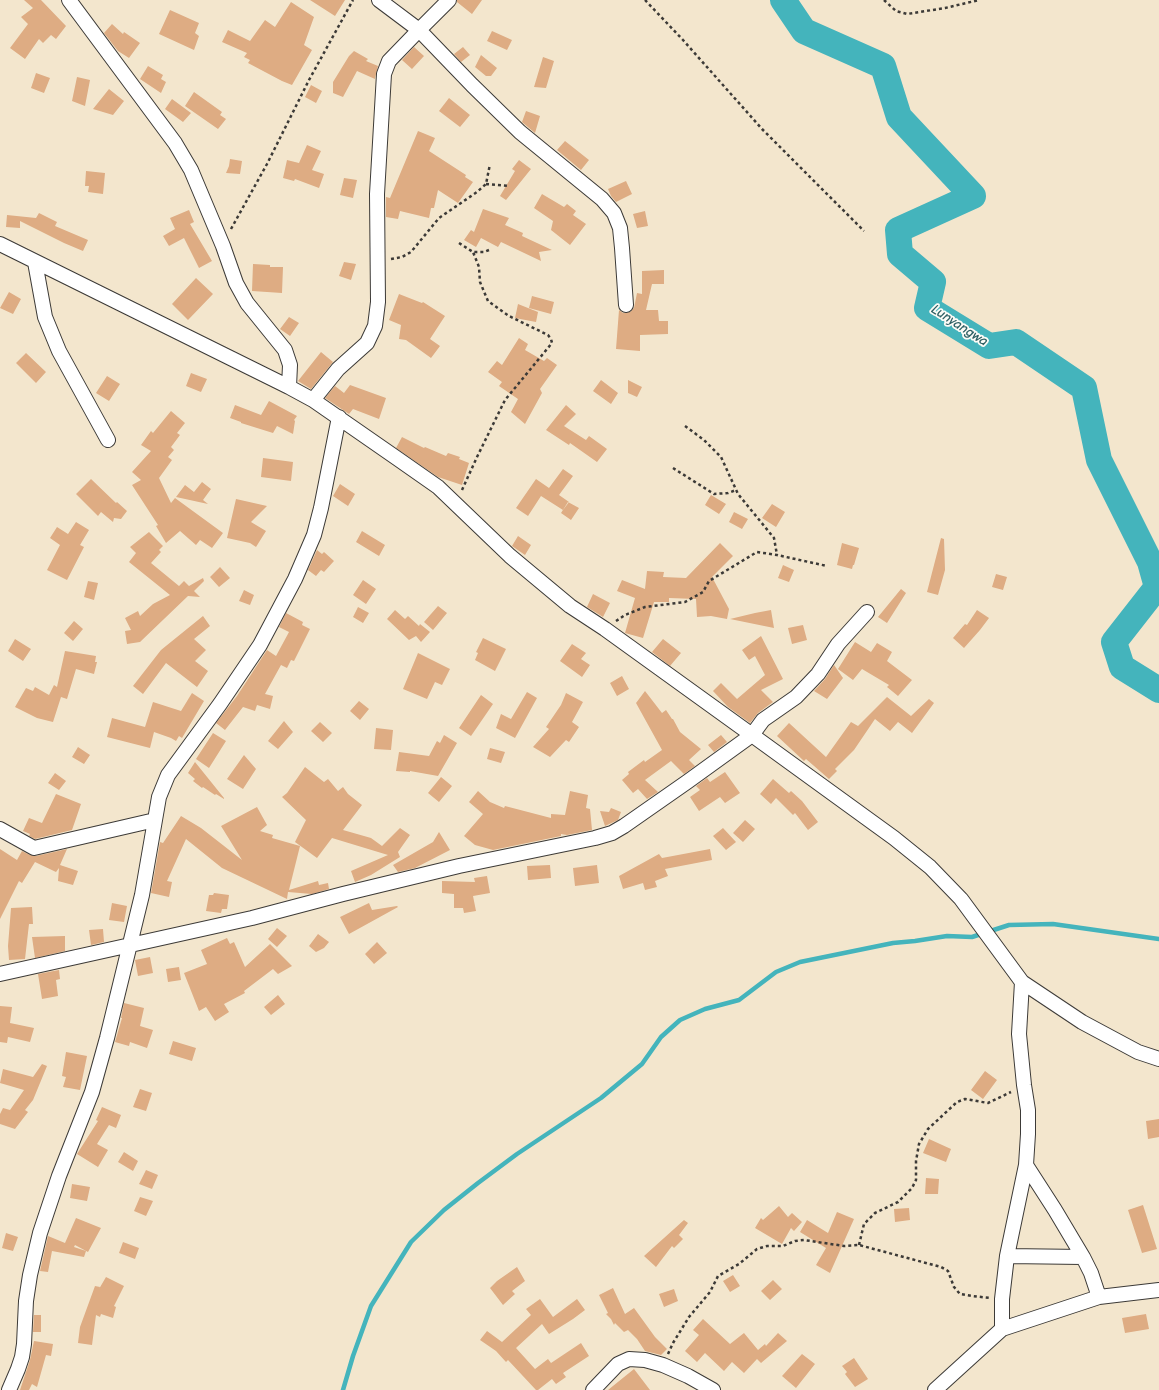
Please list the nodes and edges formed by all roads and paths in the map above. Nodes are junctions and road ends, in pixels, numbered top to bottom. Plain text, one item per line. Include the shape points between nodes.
1 (69, 0) edge
2 (353, 0) edge
3 (378, 0) edge
4 (449, 0) edge
5 (644, 0) edge
6 (884, 0) edge
7 (979, 0) edge
8 (419, 30) junction
9 (490, 164) dead end
10 (486, 184) junction
11 (509, 186) dead end
12 (864, 231) dead end
13 (459, 243) dead end
14 (0, 244) edge
15 (223, 246) junction
16 (490, 250) dead end
17 (473, 252) junction
18 (34, 262) junction
19 (377, 262) junction
20 (626, 305) dead end
21 (289, 387) junction
22 (313, 400) junction
23 (339, 417) junction
24 (685, 426) dead end
25 (108, 440) dead end
26 (673, 468) dead end
27 (736, 490) junction
28 (456, 504) junction
29 (777, 555) junction
30 (827, 566) dead end
31 (867, 612) dead end
32 (605, 629) junction
33 (752, 735) junction
34 (154, 820) junction
35 (0, 829) edge
36 (129, 946) junction
37 (0, 974) edge
38 (1022, 982) junction
39 (1159, 1059) edge
40 (1024, 1085) junction
41 (1026, 1165) junction
42 (859, 1245) junction
43 (1007, 1256) junction
44 (1083, 1257) junction
45 (1159, 1290) edge
46 (1099, 1297) junction
47 (1002, 1299) junction
48 (1002, 1329) junction
49 (663, 1365) junction
50 (9, 1390) edge
51 (593, 1390) edge
52 (713, 1390) edge
53 (935, 1390) edge

1 - 15 street via 175,143 191,170
2 - 15 path
3 - 8 street
4 - 8 street
5 - 12 path via 762,129
6 - 7 path via 896,11 907,14
8 - 19 street via 389,61 384,74 377,194
8 - 20 street via 520,132 602,199 614,213 622,242
9 - 10 path
10 - 11 path
10 - 19 path via 439,218 411,252 402,257
13 - 17 path
14 - 18 street
15 - 21 street via 236,283 247,303 285,350 290,365
16 - 17 path
17 - 28 path via 479,267 480,282 488,301 509,316 548,335 552,343 506,400
18 - 21 street
18 - 25 street via 45,317 59,351
19 - 22 street via 378,302 375,326 367,343 338,369
21 - 22 street
22 - 23 street
23 - 28 street via 438,487
23 - 34 street via 314,536 295,579 260,645 168,775 159,797
24 - 27 path via 704,440 720,457
26 - 27 path via 714,494
27 - 29 path via 774,538
28 - 32 street via 510,556 570,606
29 - 30 path
29 - 32 path via 756,552 709,581 703,592 685,602 645,608 625,615
31 - 33 street via 838,644 818,674 796,697 763,720
32 - 33 street
33 - 36 street via 612,833 459,866
33 - 38 street via 930,867 961,899
34 - 35 street via 34,848
34 - 36 street via 142,895
36 - 37 street
36 - 50 street via 92,1092 40,1233 26,1301 22,1357
38 - 39 street via 1082,1022 1138,1052
38 - 40 street via 1019,1034
40 - 41 street via 1028,1110
40 - 42 path via 988,1103 965,1099 957,1102 928,1129 919,1144 916,1180 912,1188 898,1202 875,1213 864,1224
41 - 43 street
41 - 44 street
42 - 47 path via 941,1266 948,1271 954,1287 960,1294
42 - 49 path via 838,1246 804,1240 757,1249 739,1264 718,1276 710,1292 673,1343
43 - 44 street
43 - 47 street
44 - 46 street
45 - 46 street
46 - 48 street
47 - 48 street
48 - 53 street
49 - 51 street via 629,1359 618,1364
49 - 52 street

